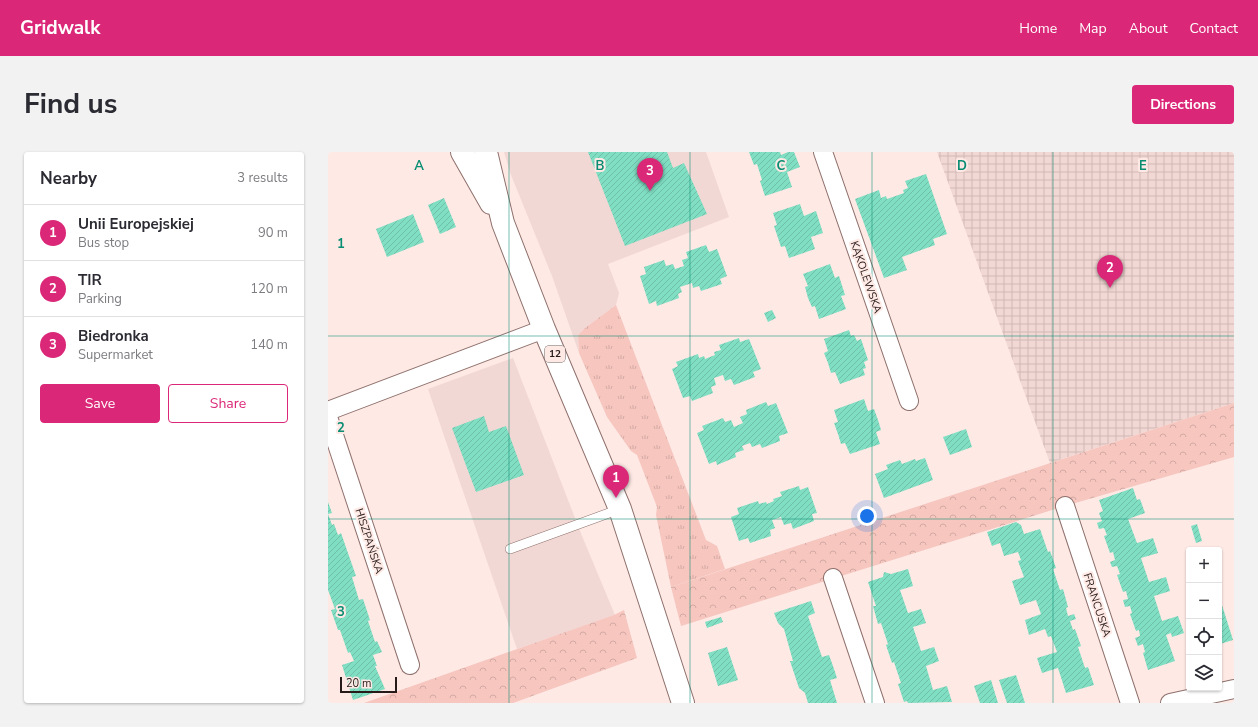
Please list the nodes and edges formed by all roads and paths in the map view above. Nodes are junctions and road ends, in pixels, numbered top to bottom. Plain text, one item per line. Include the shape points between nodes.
1 (462, 152) edge
2 (486, 152) edge
3 (823, 152) edge
4 (503, 224) junction
5 (544, 329) junction
6 (909, 401) dead end
7 (328, 411) edge
8 (328, 417) edge
9 (1065, 506) dead end
10 (620, 509) junction
11 (510, 549) dead end
12 (833, 578) dead end
13 (410, 665) dead end
14 (1234, 689) edge
15 (683, 703) edge
16 (875, 703) edge
17 (1130, 703) edge
18 (1170, 703) edge

1 - 4 main road, 12
2 - 4 main road, 12
3 - 6 street, KĄKOLEWSKA
4 - 5 main road, 12
5 - 7 street
5 - 10 main road, 12
8 - 13 street, HISZPAŃSKA
9 - 17 street, FRANCUSKA
10 - 11 lane
10 - 15 main road, 12
12 - 16 street
14 - 18 street

